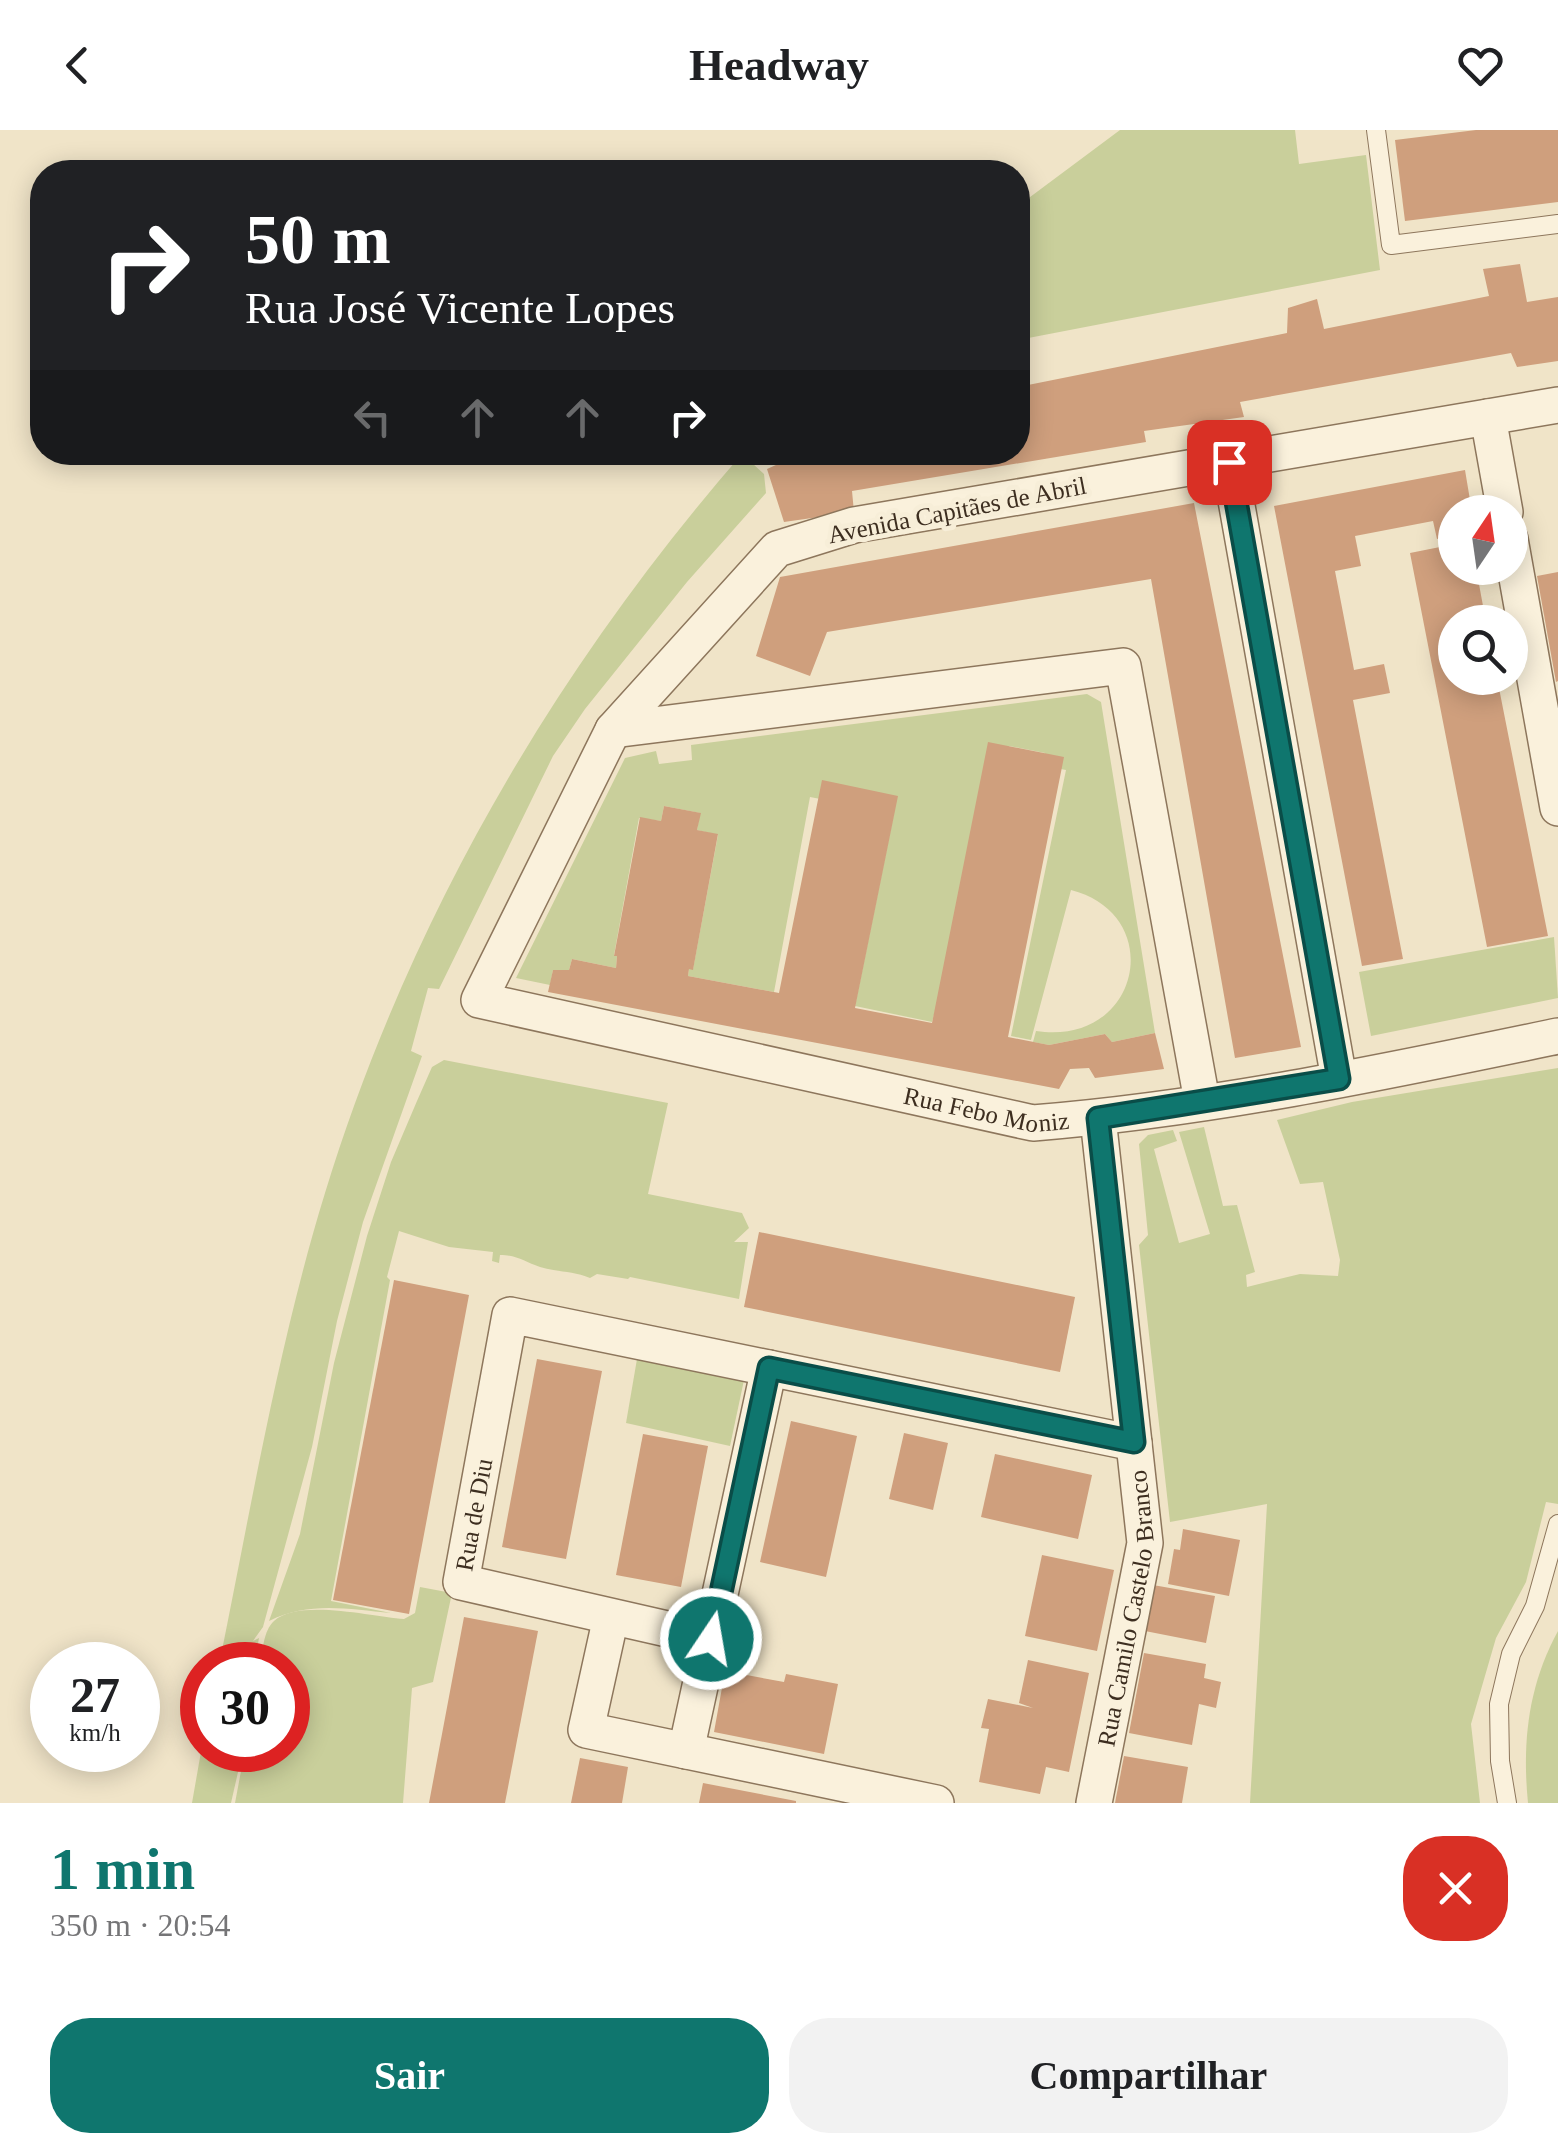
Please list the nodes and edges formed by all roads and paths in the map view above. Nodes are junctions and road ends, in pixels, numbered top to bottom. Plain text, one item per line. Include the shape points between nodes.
1 (1376, 130) edge
2 (1558, 224) edge
3 (1558, 405) edge
4 (1488, 417) junction
5 (1229, 462) junction
6 (1502, 495) edge
7 (1518, 585) edge
8 (613, 730) junction
9 (1558, 808) edge
10 (479, 1000) joint
11 (1558, 1036) edge
12 (1339, 1079) junction
13 (1202, 1101) junction
14 (1098, 1118) junction
15 (769, 1368) junction
16 (1134, 1442) junction
17 (1558, 1524) edge
18 (611, 1616) junction
19 (711, 1639) junction
20 (686, 1751) junction
21 (936, 1803) edge
22 (1094, 1803) edge
23 (1507, 1803) edge

1 - 2 lane via 1392,245
3 - 4 street, Avenida Capitães de Abril
4 - 5 street, Avenida Capitães de Abril
4 - 6 street
5 - 8 street, Avenida Capitães de Abril via 854,525 778,550
5 - 12 street
7 - 9 street
8 - 10 street, Avenida Capitães de Abril
8 - 13 street via 1123,666
10 - 14 street, Rua Febo Moniz via 1033,1123
11 - 12 street, Rua Febo Moniz
12 - 13 street, Rua Febo Moniz
13 - 14 street, Rua Febo Moniz
14 - 16 street, Rua Camilo Castelo Branco
15 - 16 street
15 - 18 street, Rua de Diu via 510,1315 460,1582
15 - 19 street
16 - 22 street, Rua Camilo Castelo Branco via 1145,1543
17 - 23 lane via 1499,1704
18 - 19 street, Rua de Diu
18 - 20 street via 586,1730
19 - 20 street
20 - 21 street

